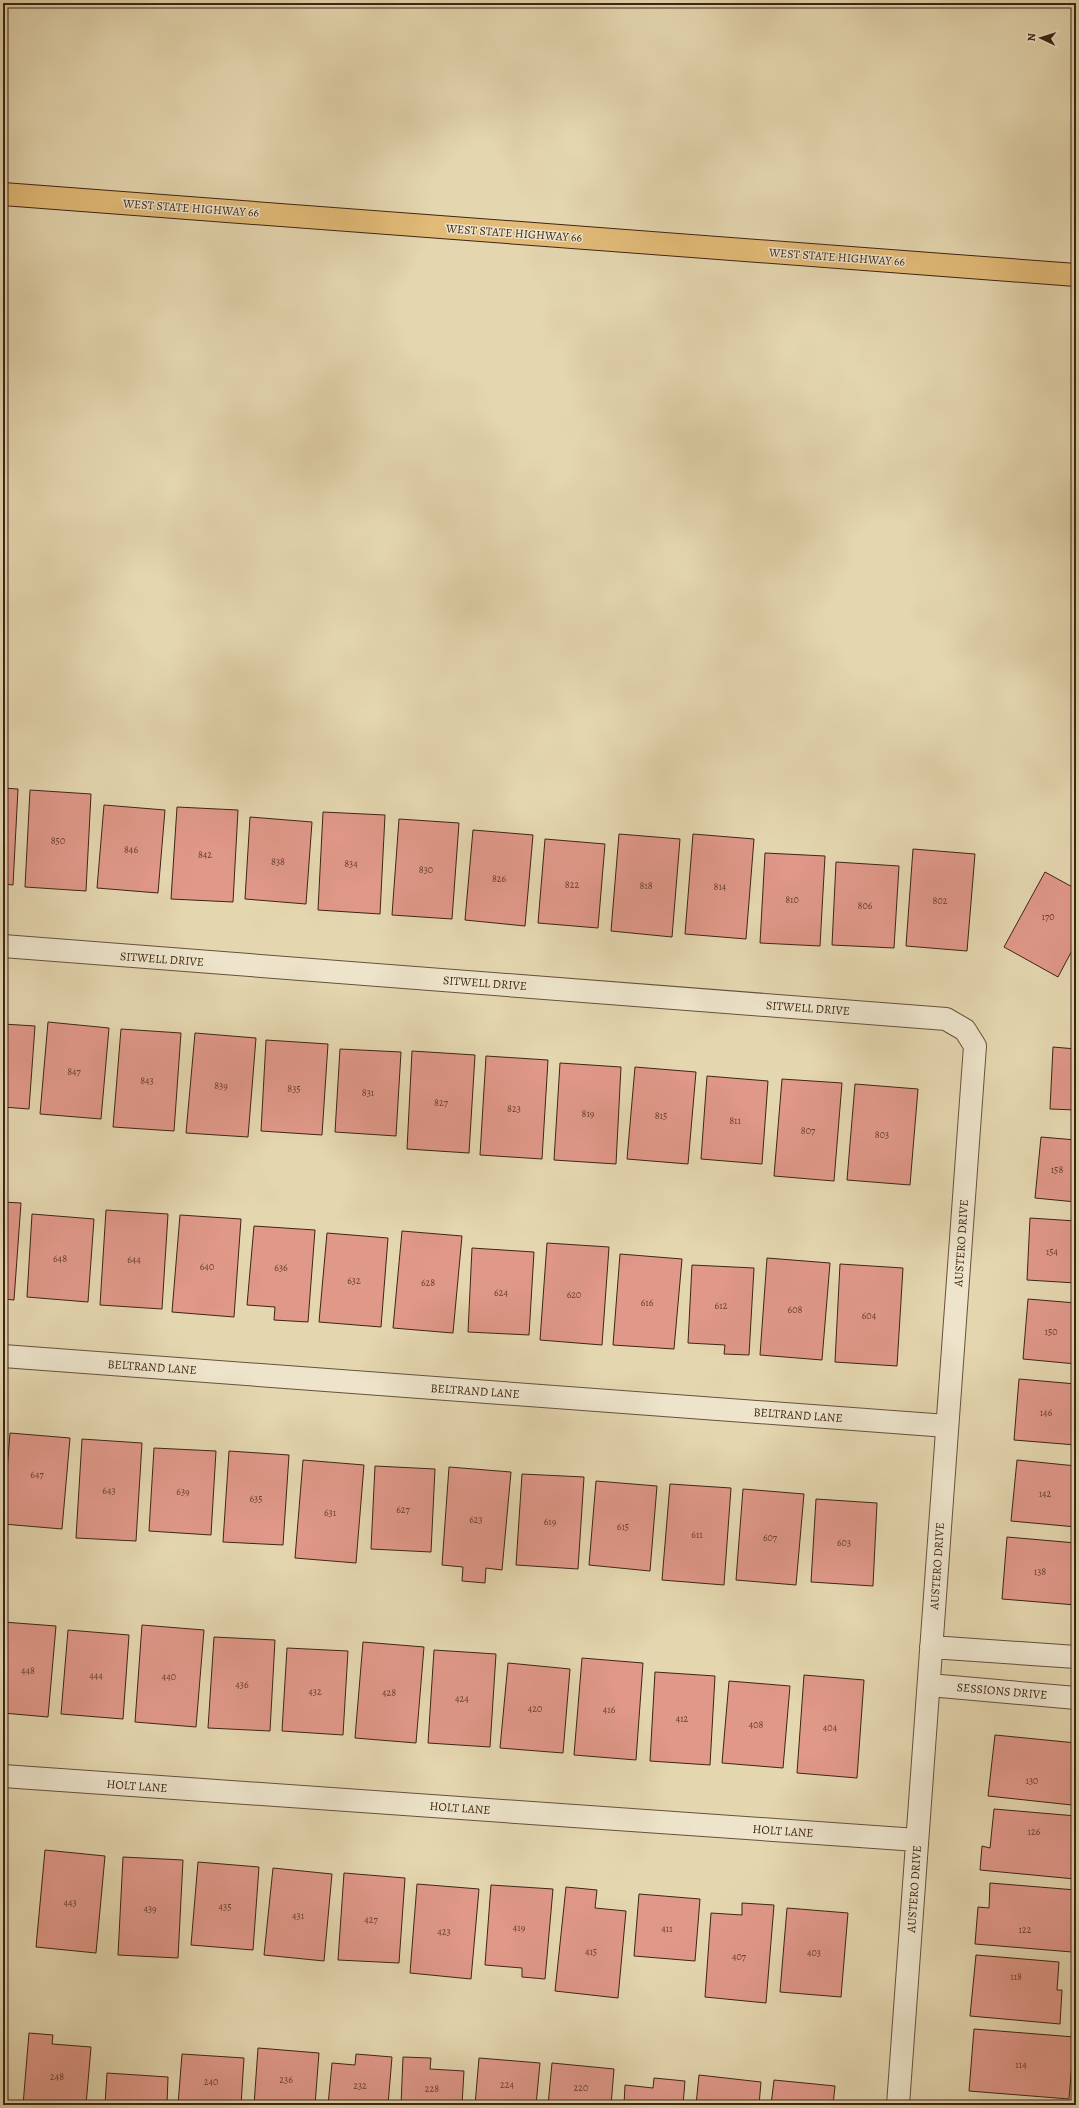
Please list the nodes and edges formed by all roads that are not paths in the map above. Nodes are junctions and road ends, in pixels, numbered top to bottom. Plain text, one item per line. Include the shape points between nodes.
1 (3, 194) edge
2 (1076, 275) edge
3 (3, 946) edge
4 (965, 1030) joint
5 (3, 1356) edge
6 (947, 1426) junction
7 (931, 1647) junction
8 (1076, 1657) edge
9 (929, 1685) junction
10 (1076, 1698) edge
11 (3, 1776) edge
12 (917, 1840) junction
13 (898, 2105) edge

1 - 2 main road, WEST STATE HIGHWAY 66
3 - 4 street, SITWELL DRIVE via 946,1019
4 - 6 street, AUSTERO DRIVE via 975,1046
5 - 6 street, BELTRAND LANE
6 - 7 street, AUSTERO DRIVE
7 - 8 street
7 - 9 street, AUSTERO DRIVE
9 - 10 street, SESSIONS DRIVE
9 - 12 street, AUSTERO DRIVE
11 - 12 street, HOLT LANE
12 - 13 street, AUSTERO DRIVE

